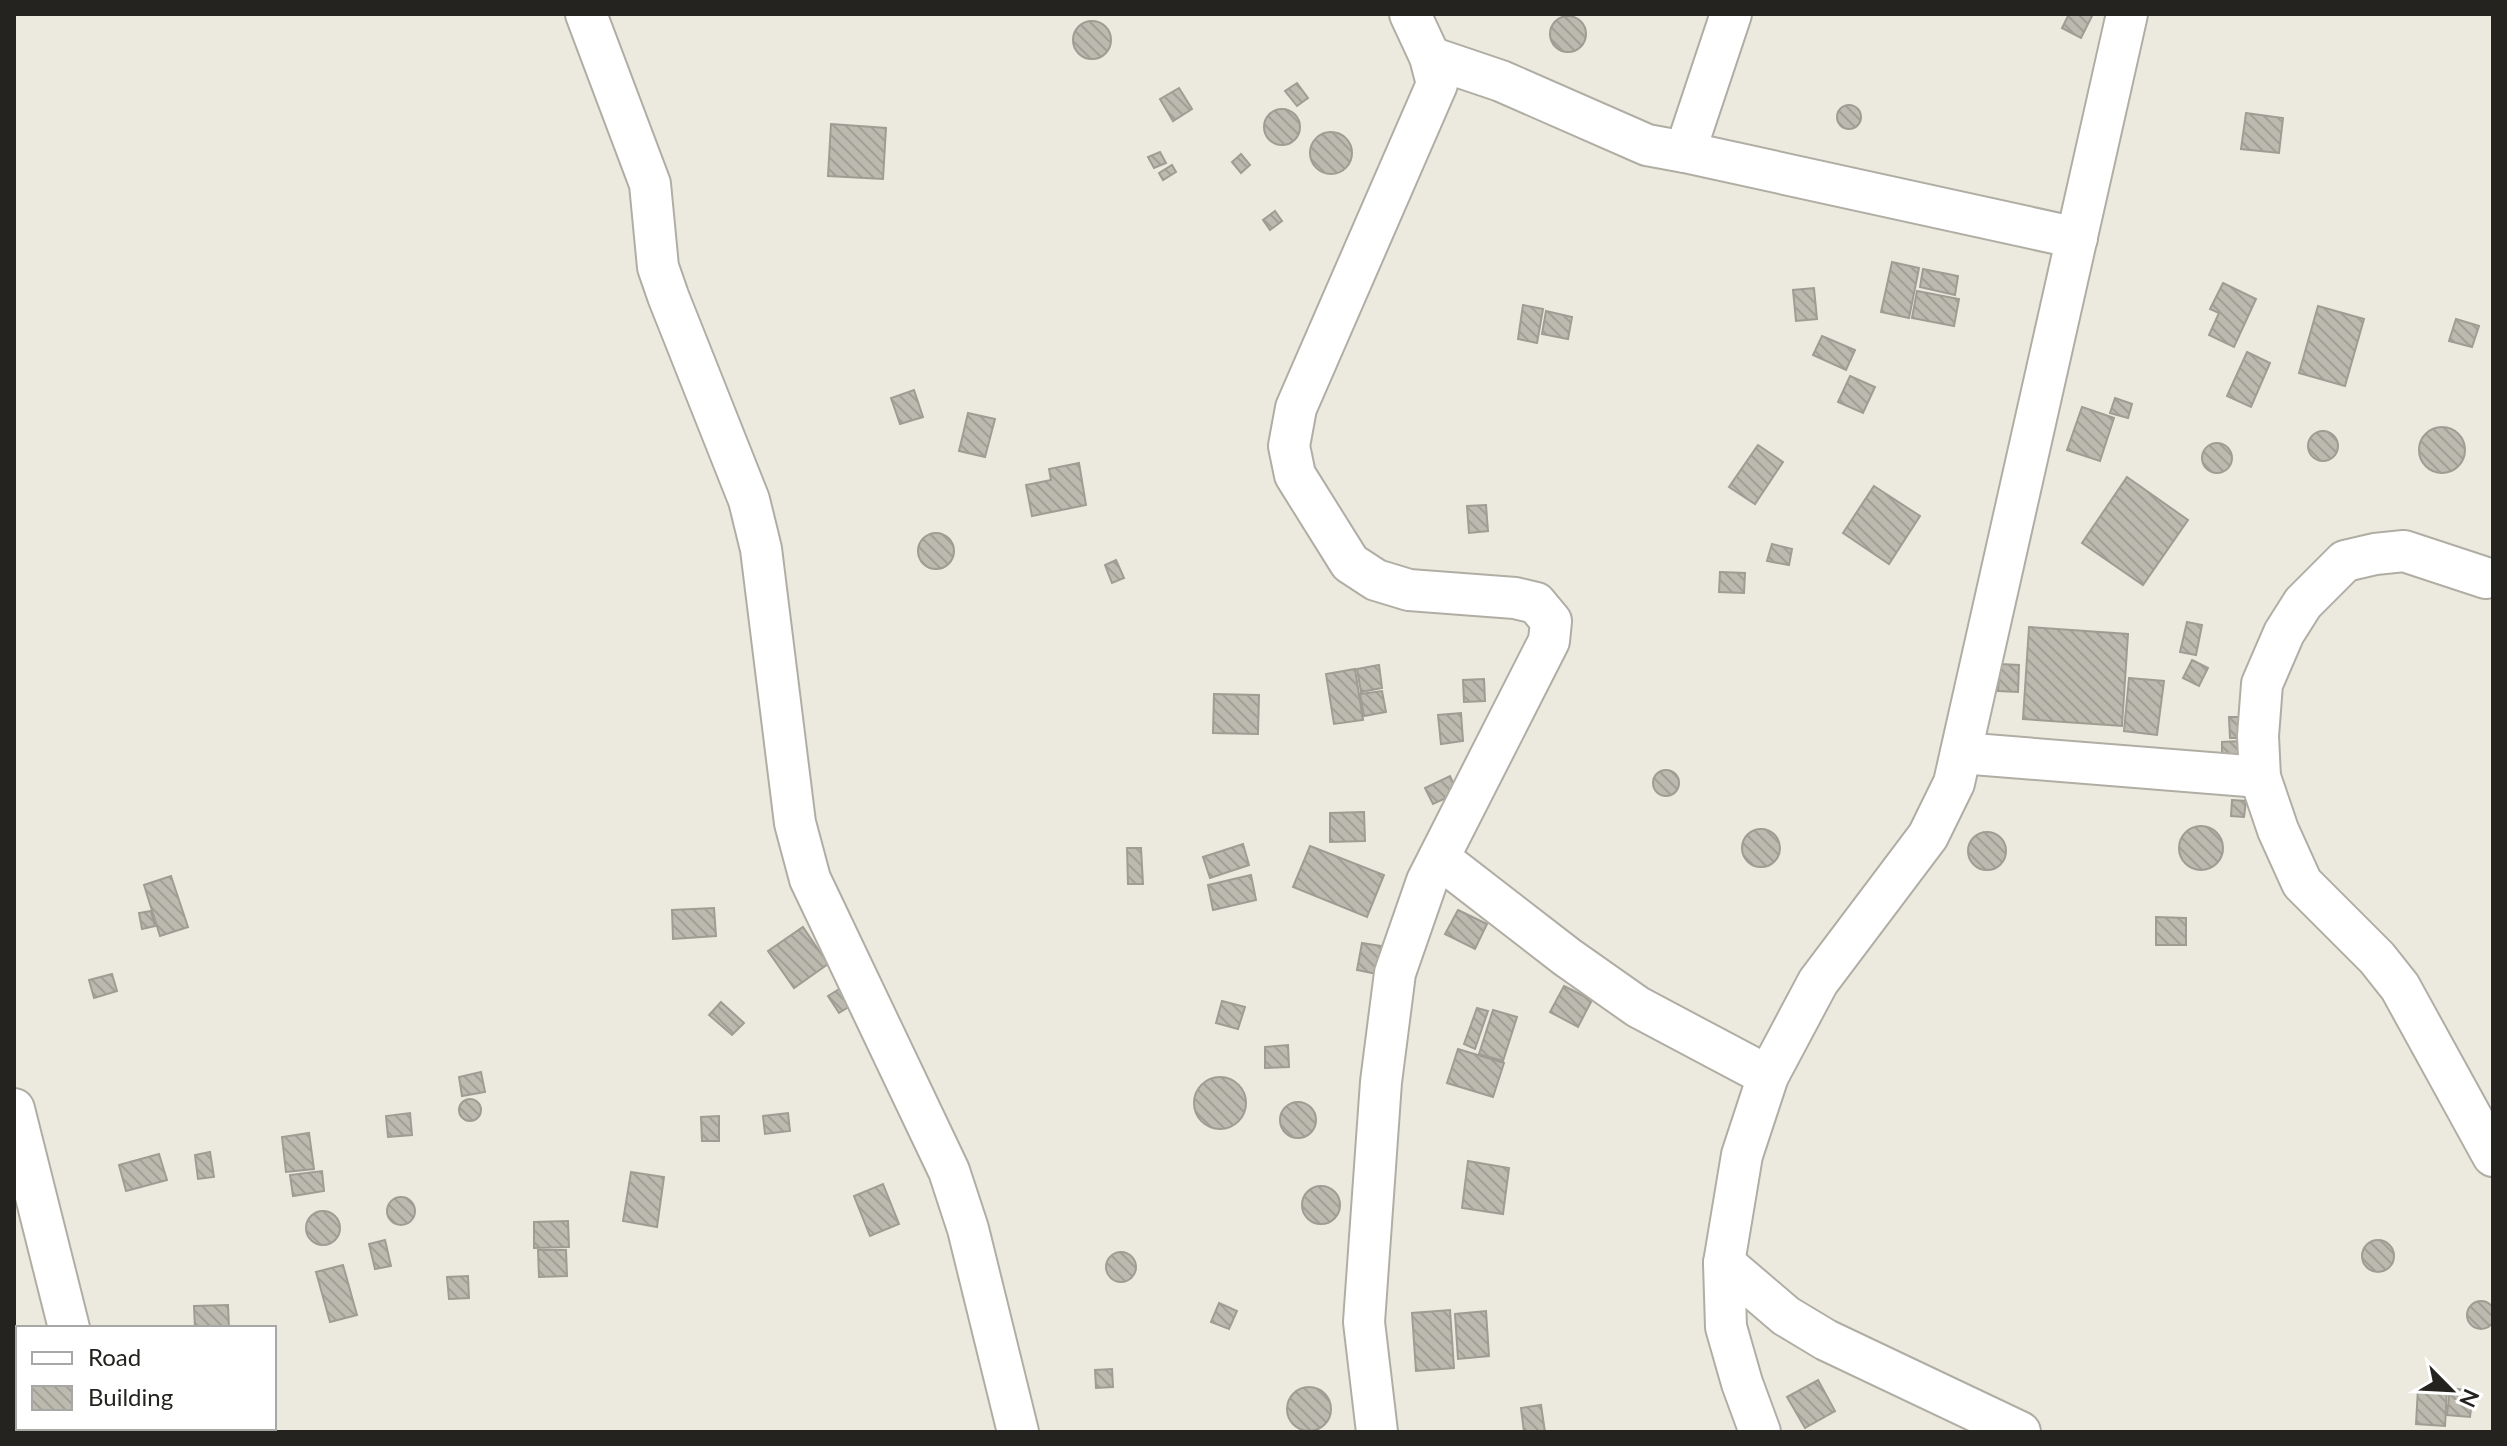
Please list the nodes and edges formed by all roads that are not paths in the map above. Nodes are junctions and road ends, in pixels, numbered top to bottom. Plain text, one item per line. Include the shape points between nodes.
1 (586, 14) edge
2 (1410, 14) edge
3 (1731, 14) edge
4 (2127, 14) edge
5 (1430, 57) junction
6 (1685, 152) junction
7 (2077, 238) junction
8 (2486, 578) dead end
9 (1961, 753) junction
10 (2260, 777) junction
11 (1439, 858) junction
12 (1768, 1076) junction
13 (14, 1109) edge
14 (2493, 1156) edge
15 (1724, 1263) junction
16 (68, 1326) edge
17 (1018, 1432) edge
18 (1377, 1432) edge
19 (1760, 1432) edge
20 (2020, 1432) edge

1 - 17 street via 650,184 658,267 749,500 761,549 795,823 810,879 949,1171
2 - 5 street
3 - 6 street
4 - 7 street
5 - 6 street via 1501,81 1647,145
5 - 11 street via 1437,84 1296,408 1289,446 1295,475 1350,563 1363,572 1409,590 1536,603 1551,621 1549,641
6 - 7 street
7 - 9 street
8 - 10 street via 2404,551 2345,561 2303,603 2262,684
9 - 10 street
9 - 12 street via 1954,783 1928,836 1818,982
10 - 14 street via 2302,883 2400,987
11 - 12 street via 1638,1007
11 - 18 street via 1395,973 1381,1082 1364,1322
12 - 15 street via 1742,1155
13 - 16 street
15 - 19 street via 1726,1327
15 - 20 street via 1786,1316 1826,1340

